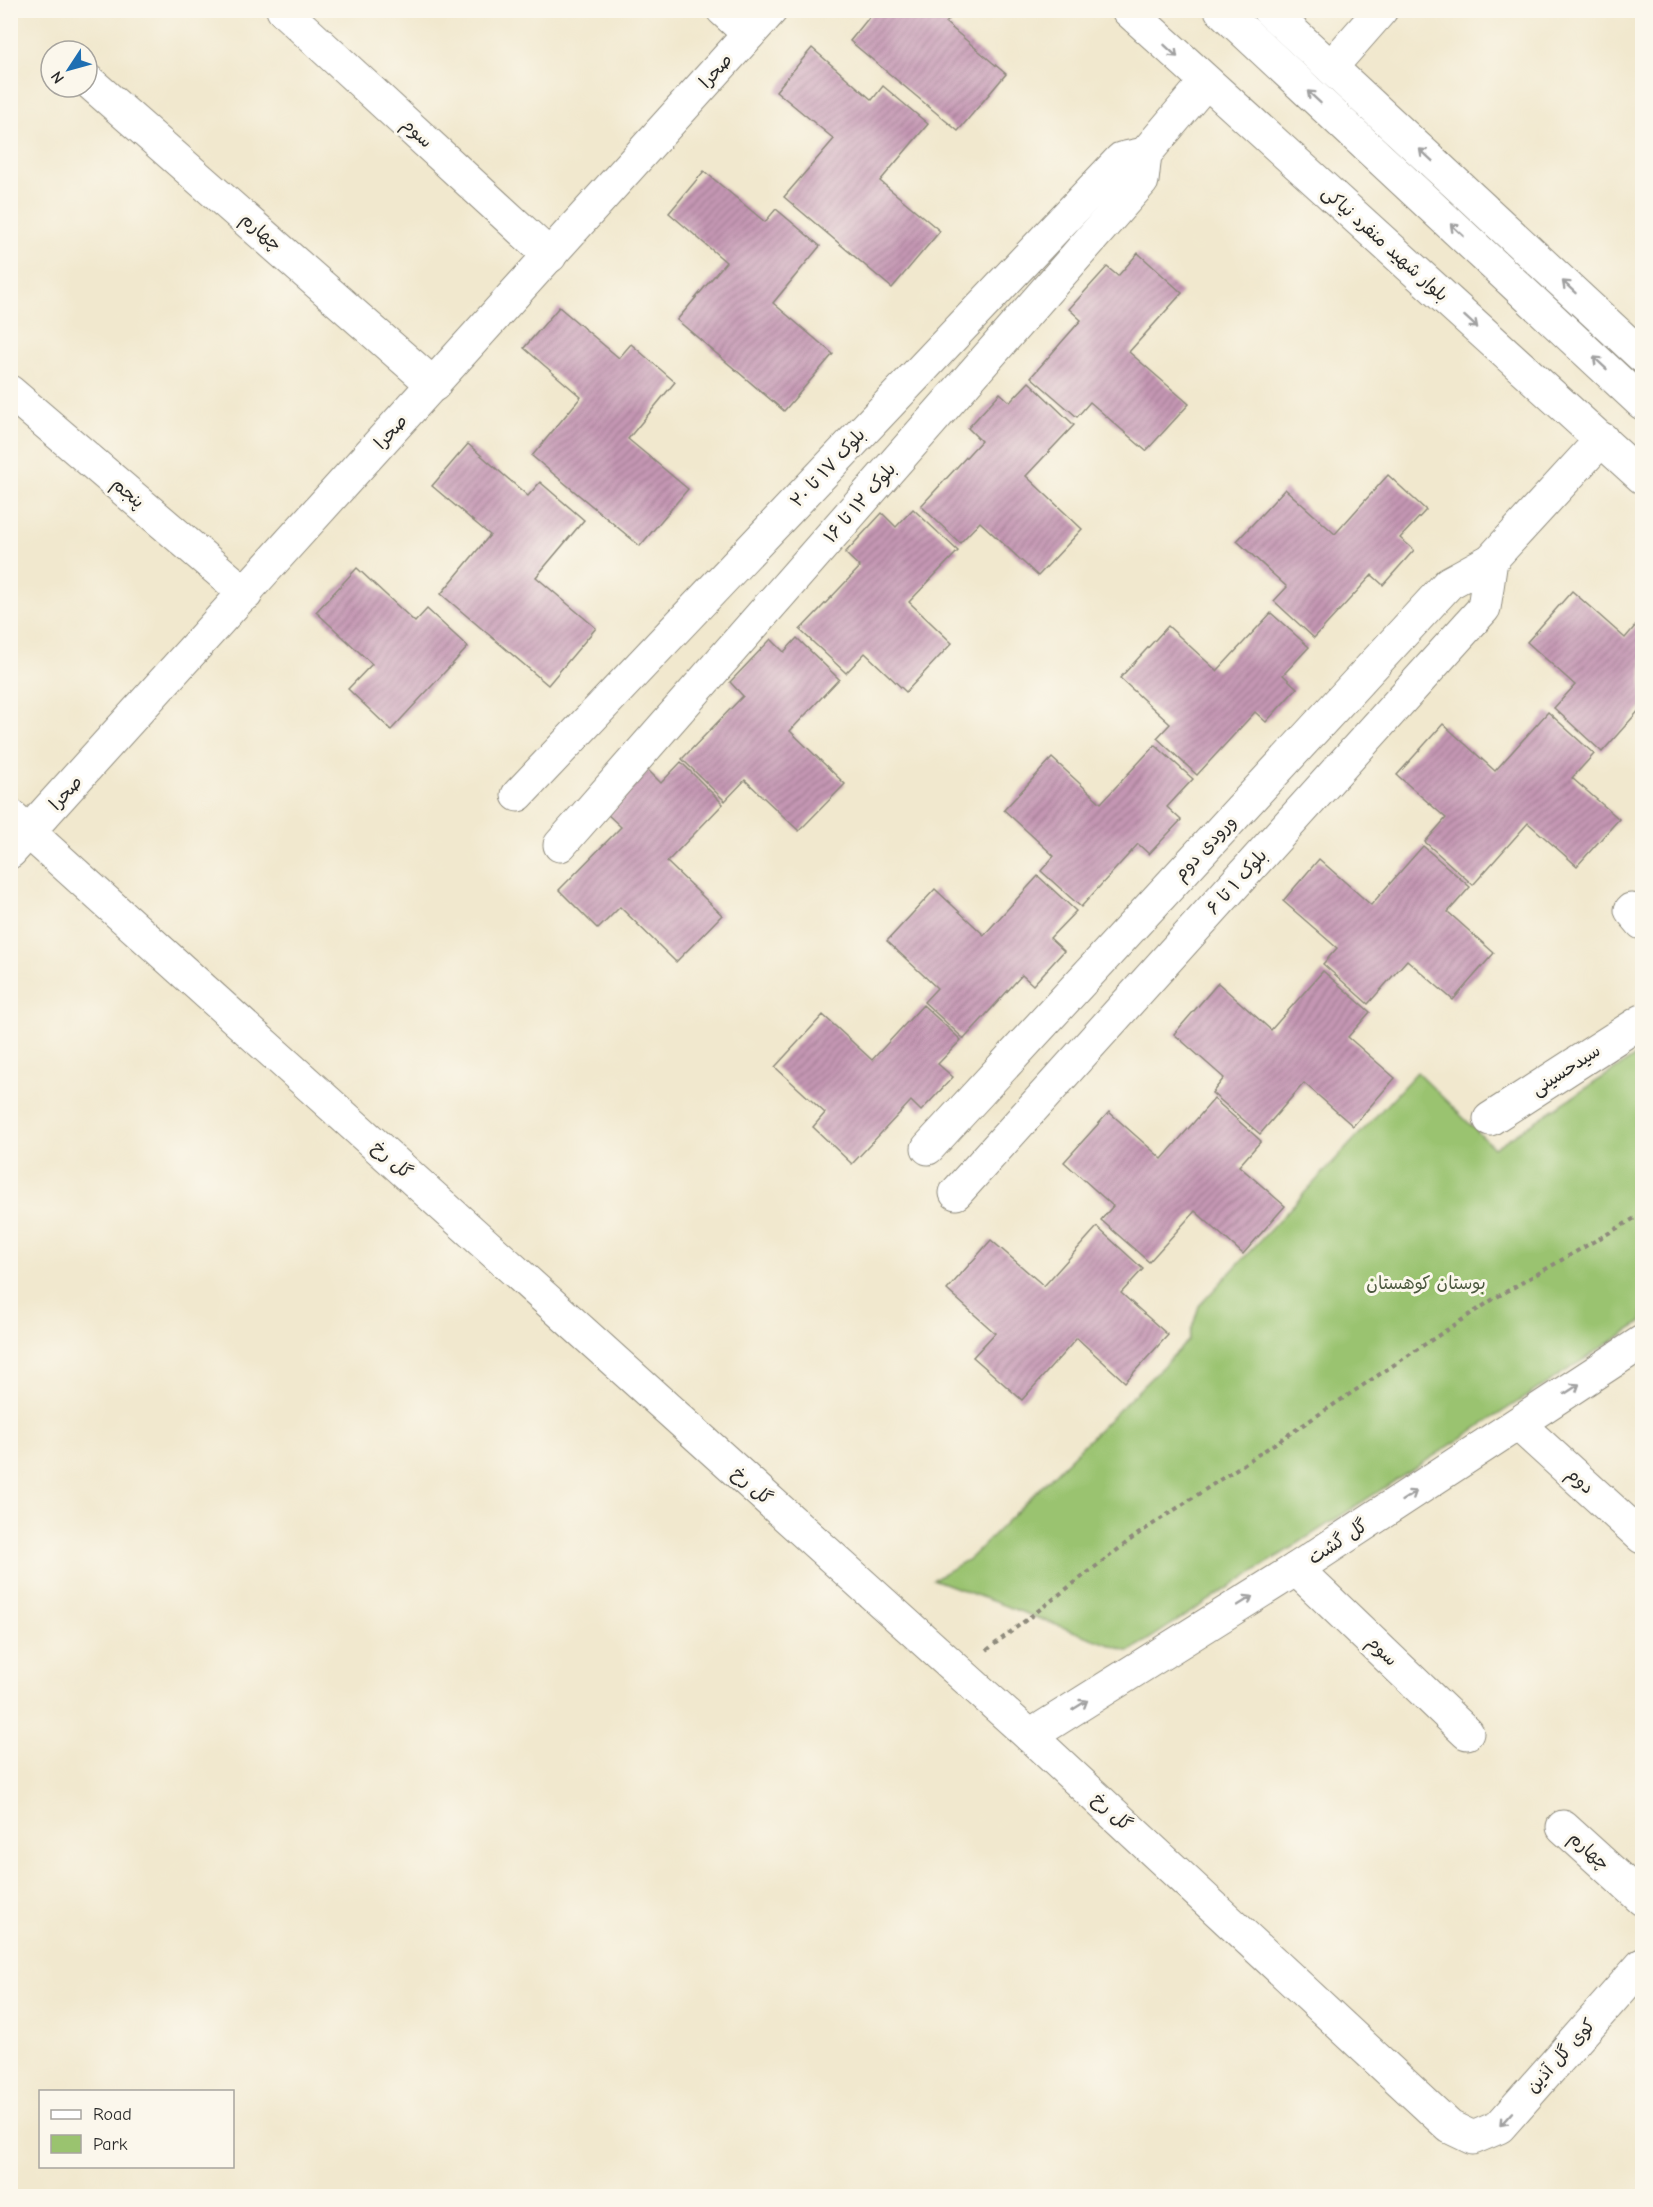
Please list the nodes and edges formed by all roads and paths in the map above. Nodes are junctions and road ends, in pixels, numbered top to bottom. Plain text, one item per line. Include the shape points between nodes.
1 (284, 10) edge
2 (723, 10) edge
3 (771, 10) edge
4 (1128, 10) edge
5 (1221, 10) edge
6 (1269, 10) edge
7 (1381, 10) edge
8 (749, 34) junction
9 (1331, 67) junction
10 (1205, 83) junction
11 (99, 91) edge
12 (1146, 154) junction
13 (550, 256) junction
14 (1642, 356) edge
15 (434, 385) junction
16 (10, 392) edge
17 (1642, 403) edge
18 (1602, 439) junction
19 (1642, 477) edge
20 (1491, 560) junction
21 (246, 594) junction
22 (518, 795) dead end
23 (17, 833) edge
24 (560, 845) dead end
25 (1642, 1021) edge
26 (1490, 1119) dead end
27 (928, 1148) dead end
28 (956, 1192) dead end
29 (1642, 1214) edge
30 (1642, 1342) edge
31 (1518, 1424) junction
32 (1642, 1537) edge
33 (1296, 1569) junction
34 (959, 1672) junction
35 (1467, 1733) dead end
36 (1030, 1736) junction
37 (1563, 1827) dead end
38 (1642, 1899) edge
39 (1642, 1965) edge
40 (1473, 2138) joint

1 - 13 street, سوم
2 - 8 street
3 - 8 street, صحرا
4 -> 10 street, بلوار شهید منفرد نیاکی
17 -> 5 street
6 - 9 street
7 - 9 street
8 - 13 street, صحرا
14 -> 9 street
10 - 12 street
10 -> 18 street, بلوار شهید منفرد نیاکی
11 - 15 street, چهارم
12 - 22 street, بلوک ۱۷ تا ۲۰ via 1121,159
12 - 24 street, بلوک ۱۲ تا ۱۶ via 1142,181
13 - 15 street, صحرا
15 - 21 street, صحرا
16 - 21 street, پنجم
18 - 19 street, بلوار شهید منفرد نیاکی
18 - 20 street, ورودی دوم
20 - 27 street, ورودی دوم via 1449,583
20 - 28 street, بلوک ۱ تا ۶ via 1484,608
21 - 23 street, صحرا
23 - 34 street, گل رخ
25 - 26 street, سیدحسینی
29 - 34 path via 1495,1298 1138,1534
31 -> 30 street, گل گشت
31 - 32 street, دوم
33 -> 31 street, گل گشت
33 - 35 street, سوم
36 -> 33 street, گل گشت
34 - 36 street, گل رخ
36 - 40 street, گل رخ via 1450,2127
37 - 38 street, چهارم
39 -> 40 street, کوی گل آذین via 1499,2127

